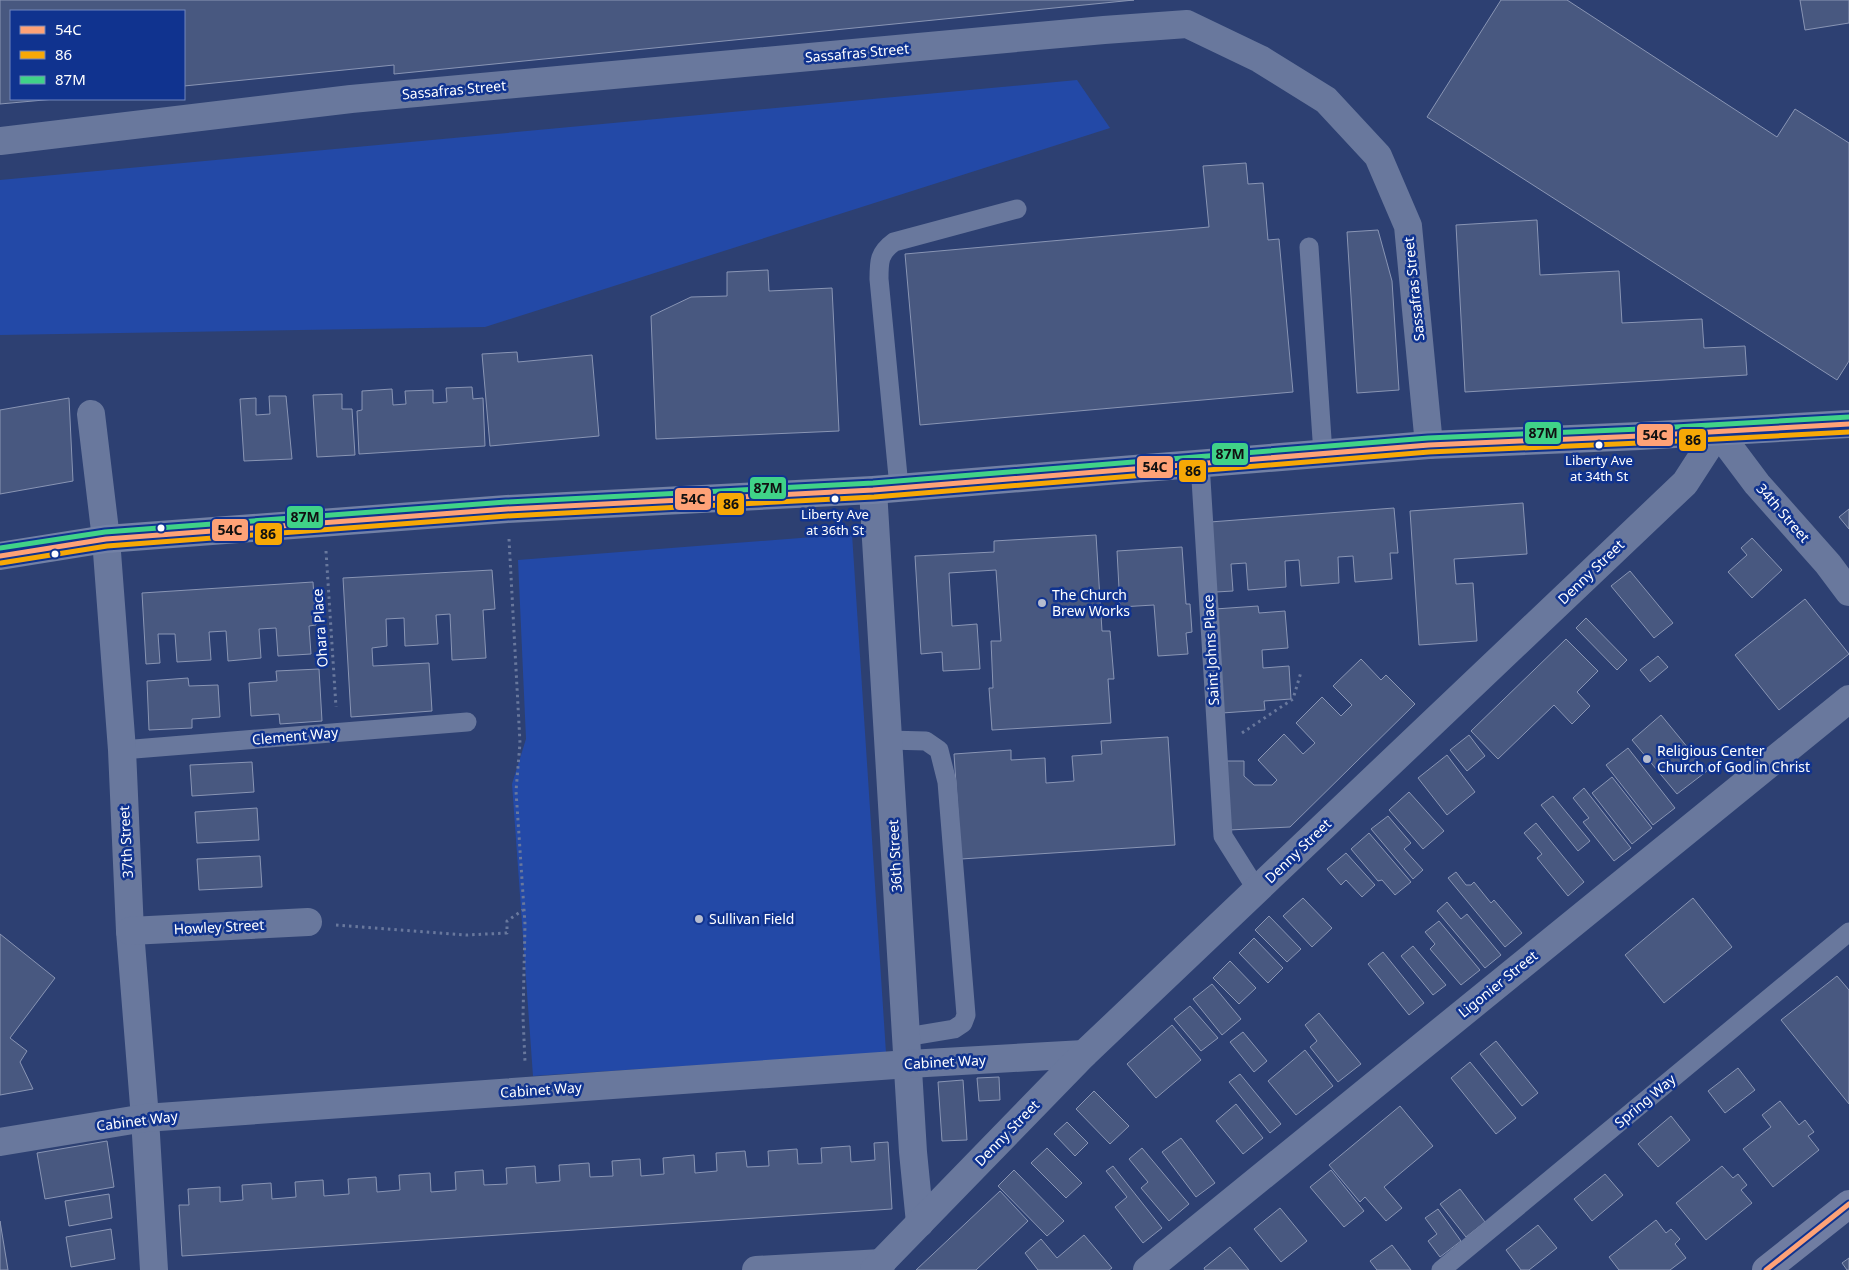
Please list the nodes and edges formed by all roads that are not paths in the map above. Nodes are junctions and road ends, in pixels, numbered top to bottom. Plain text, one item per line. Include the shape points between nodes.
1 (0, 140) edge
2 (1017, 209) dead end
3 (1309, 247) dead end
4 (91, 414) dead end
5 (1849, 424) edge
6 (1718, 432) junction
7 (1429, 444) junction
8 (1323, 454) junction
9 (1200, 463) junction
10 (886, 488) junction
11 (106, 539) junction
12 (0, 556) edge
13 (1849, 592) edge
14 (1849, 699) edge
15 (468, 722) dead end
16 (888, 740) junction
17 (122, 750) junction
18 (1257, 890) junction
19 (308, 922) road end
20 (130, 931) junction
21 (1849, 932) edge
22 (906, 1037) junction
23 (1084, 1054) junction
24 (909, 1064) junction
25 (145, 1118) junction
26 (0, 1142) edge
27 (1849, 1204) edge
28 (920, 1223) junction
29 (878, 1266) edge
30 (154, 1270) edge
31 (756, 1270) edge
32 (1148, 1270) edge
33 (1441, 1270) edge
34 (1766, 1270) edge

1 - 7 street, Sassafras Street via 351,100 1187,24 1260,59 1326,100 1378,156 1408,226
2 - 10 lane via 894,242 885,249 879,262 879,279
3 - 8 lane
4 - 11 street, 37th Street
5 - 6 main road
6 - 7 main road
6 - 13 street, 34th Street via 1757,484
6 - 18 street, Denny Street via 1685,483
7 - 8 main road
8 - 9 main road
9 - 10 main road
9 - 18 lane, Saint Johns Place via 1223,836
10 - 11 main road via 507,509
10 - 16 street, 36th Street
11 - 12 main road
11 - 17 street, 37th Street
14 - 32 street, Ligonier Street
15 - 17 lane, Clement Way
16 - 22 street, 36th Street
16 - 22 lane via 926,741 939,750 947,782 966,1015 963,1023 954,1030
17 - 20 street, 37th Street
18 - 23 street, Denny Street
19 - 20 street, Howley Street
20 - 25 street, 37th Street
21 - 33 lane, Spring Way
22 - 24 street, 36th Street
23 - 24 street, Cabinet Way
23 - 28 street, Denny Street
24 - 25 street, Cabinet Way
24 - 28 street, 36th Street
25 - 26 street, Cabinet Way
25 - 30 street, 37th Street
27 - 34 main road
28 - 29 street, Denny Street
29 - 31 street

